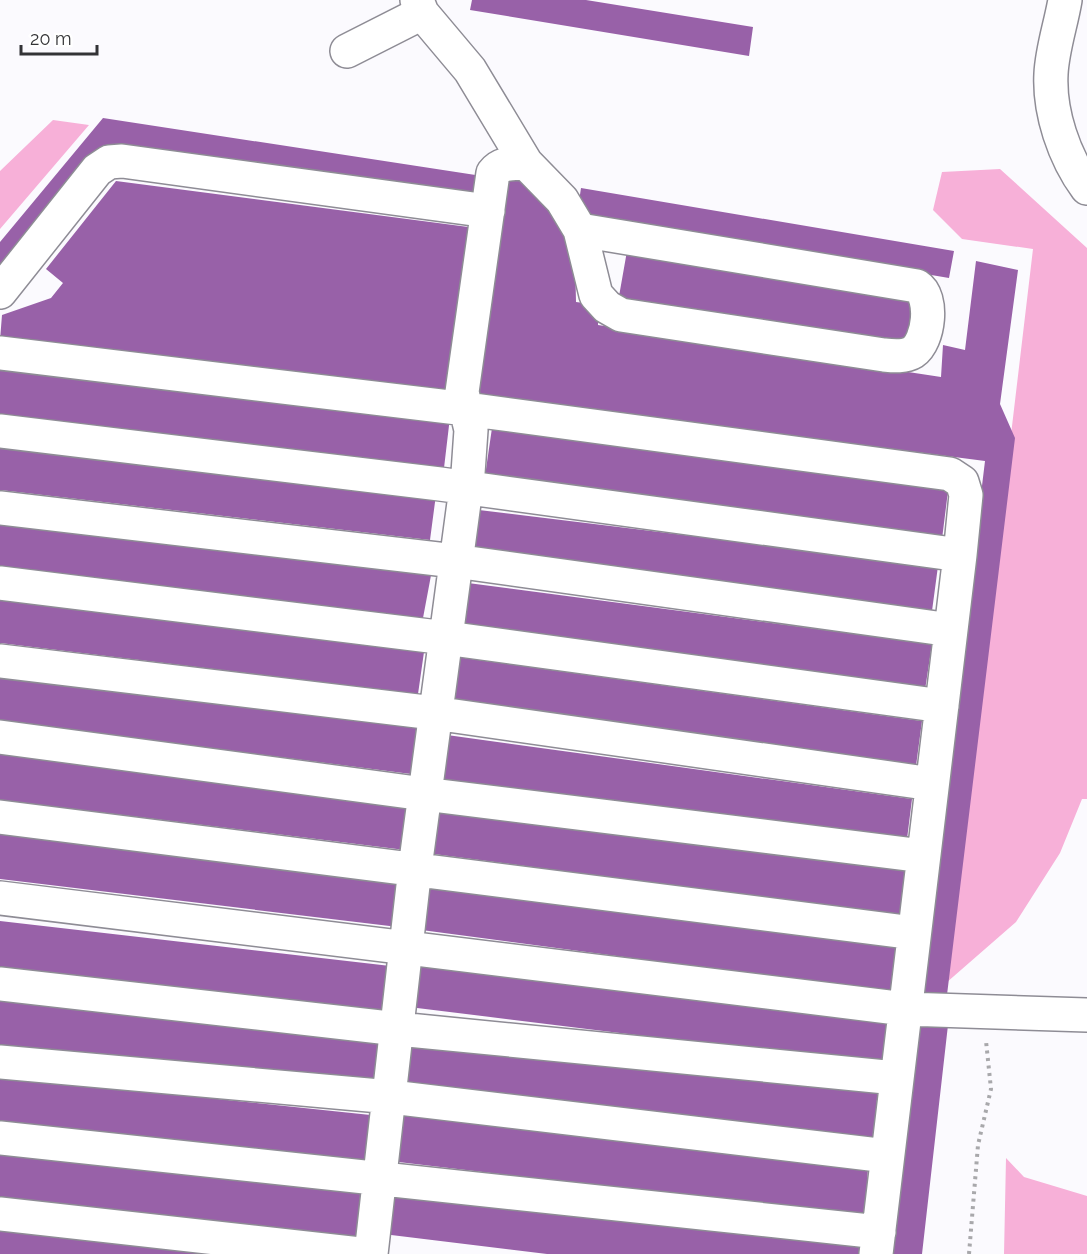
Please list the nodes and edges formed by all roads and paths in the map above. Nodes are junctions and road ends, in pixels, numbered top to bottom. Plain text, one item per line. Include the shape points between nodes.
1 (1065, 0) edge
2 (420, 6) edge
3 (347, 51) dead end
4 (526, 163) junction
5 (1087, 188) edge
6 (488, 211) junction
7 (580, 230) junction
8 (0, 292) edge
9 (0, 353) edge
10 (466, 409) junction
11 (0, 431) edge
12 (466, 487) junction
13 (0, 508) edge
14 (960, 555) junction
15 (455, 561) junction
16 (0, 583) edge
17 (951, 630) junction
18 (446, 638) junction
19 (0, 661) edge
20 (942, 706) junction
21 (434, 713) junction
22 (0, 736) edge
23 (932, 784) junction
24 (424, 794) junction
25 (0, 816) edge
26 (923, 856) junction
27 (415, 868) junction
28 (0, 898) edge
29 (914, 933) junction
30 (407, 946) junction
31 (0, 984) edge
32 (905, 1009) junction
33 (984, 1013) junction
34 (1087, 1015) edge
35 (398, 1029) junction
36 (0, 1062) edge
37 (897, 1078) junction
38 (391, 1097) junction
39 (0, 1138) edge
40 (887, 1156) junction
41 (381, 1180) junction
42 (0, 1214) edge
43 (877, 1243) edge
44 (360, 1254) edge
45 (371, 1254) edge
46 (969, 1254) edge

1 - 5 lane via 1051,73 1054,110 1066,150
2 - 3 lane
2 - 4 lane via 470,70
4 - 6 lane via 497,167
4 - 7 lane via 562,200
6 - 8 lane via 134,162 109,162 97,170
6 - 10 lane via 462,392
7 - 7 lane via 596,295 621,315 885,356 905,355 921,344 928,303 917,286
9 - 10 lane
10 - 12 lane via 471,430
10 - 14 lane via 950,474 965,488
11 - 12 lane
12 - 14 lane
12 - 15 lane
13 - 15 lane
14 - 17 lane
15 - 17 lane
15 - 18 lane
16 - 18 lane
17 - 20 lane
18 - 20 lane
18 - 21 lane
19 - 21 lane
20 - 23 lane
21 - 23 lane
21 - 24 lane
22 - 24 lane
23 - 26 lane
24 - 26 lane
24 - 27 lane
25 - 27 lane
26 - 29 lane
27 - 29 lane
27 - 30 lane
28 - 30 lane
29 - 32 lane
30 - 32 lane
30 - 35 lane
31 - 35 lane
32 - 33 lane
32 - 37 lane
33 - 34 lane
33 - 46 path via 991,1089 978,1145
35 - 37 lane
35 - 38 lane
36 - 38 lane
37 - 40 lane
38 - 40 lane
38 - 41 lane
39 - 41 lane
40 - 43 lane
41 - 43 lane
41 - 45 lane
42 - 44 lane

